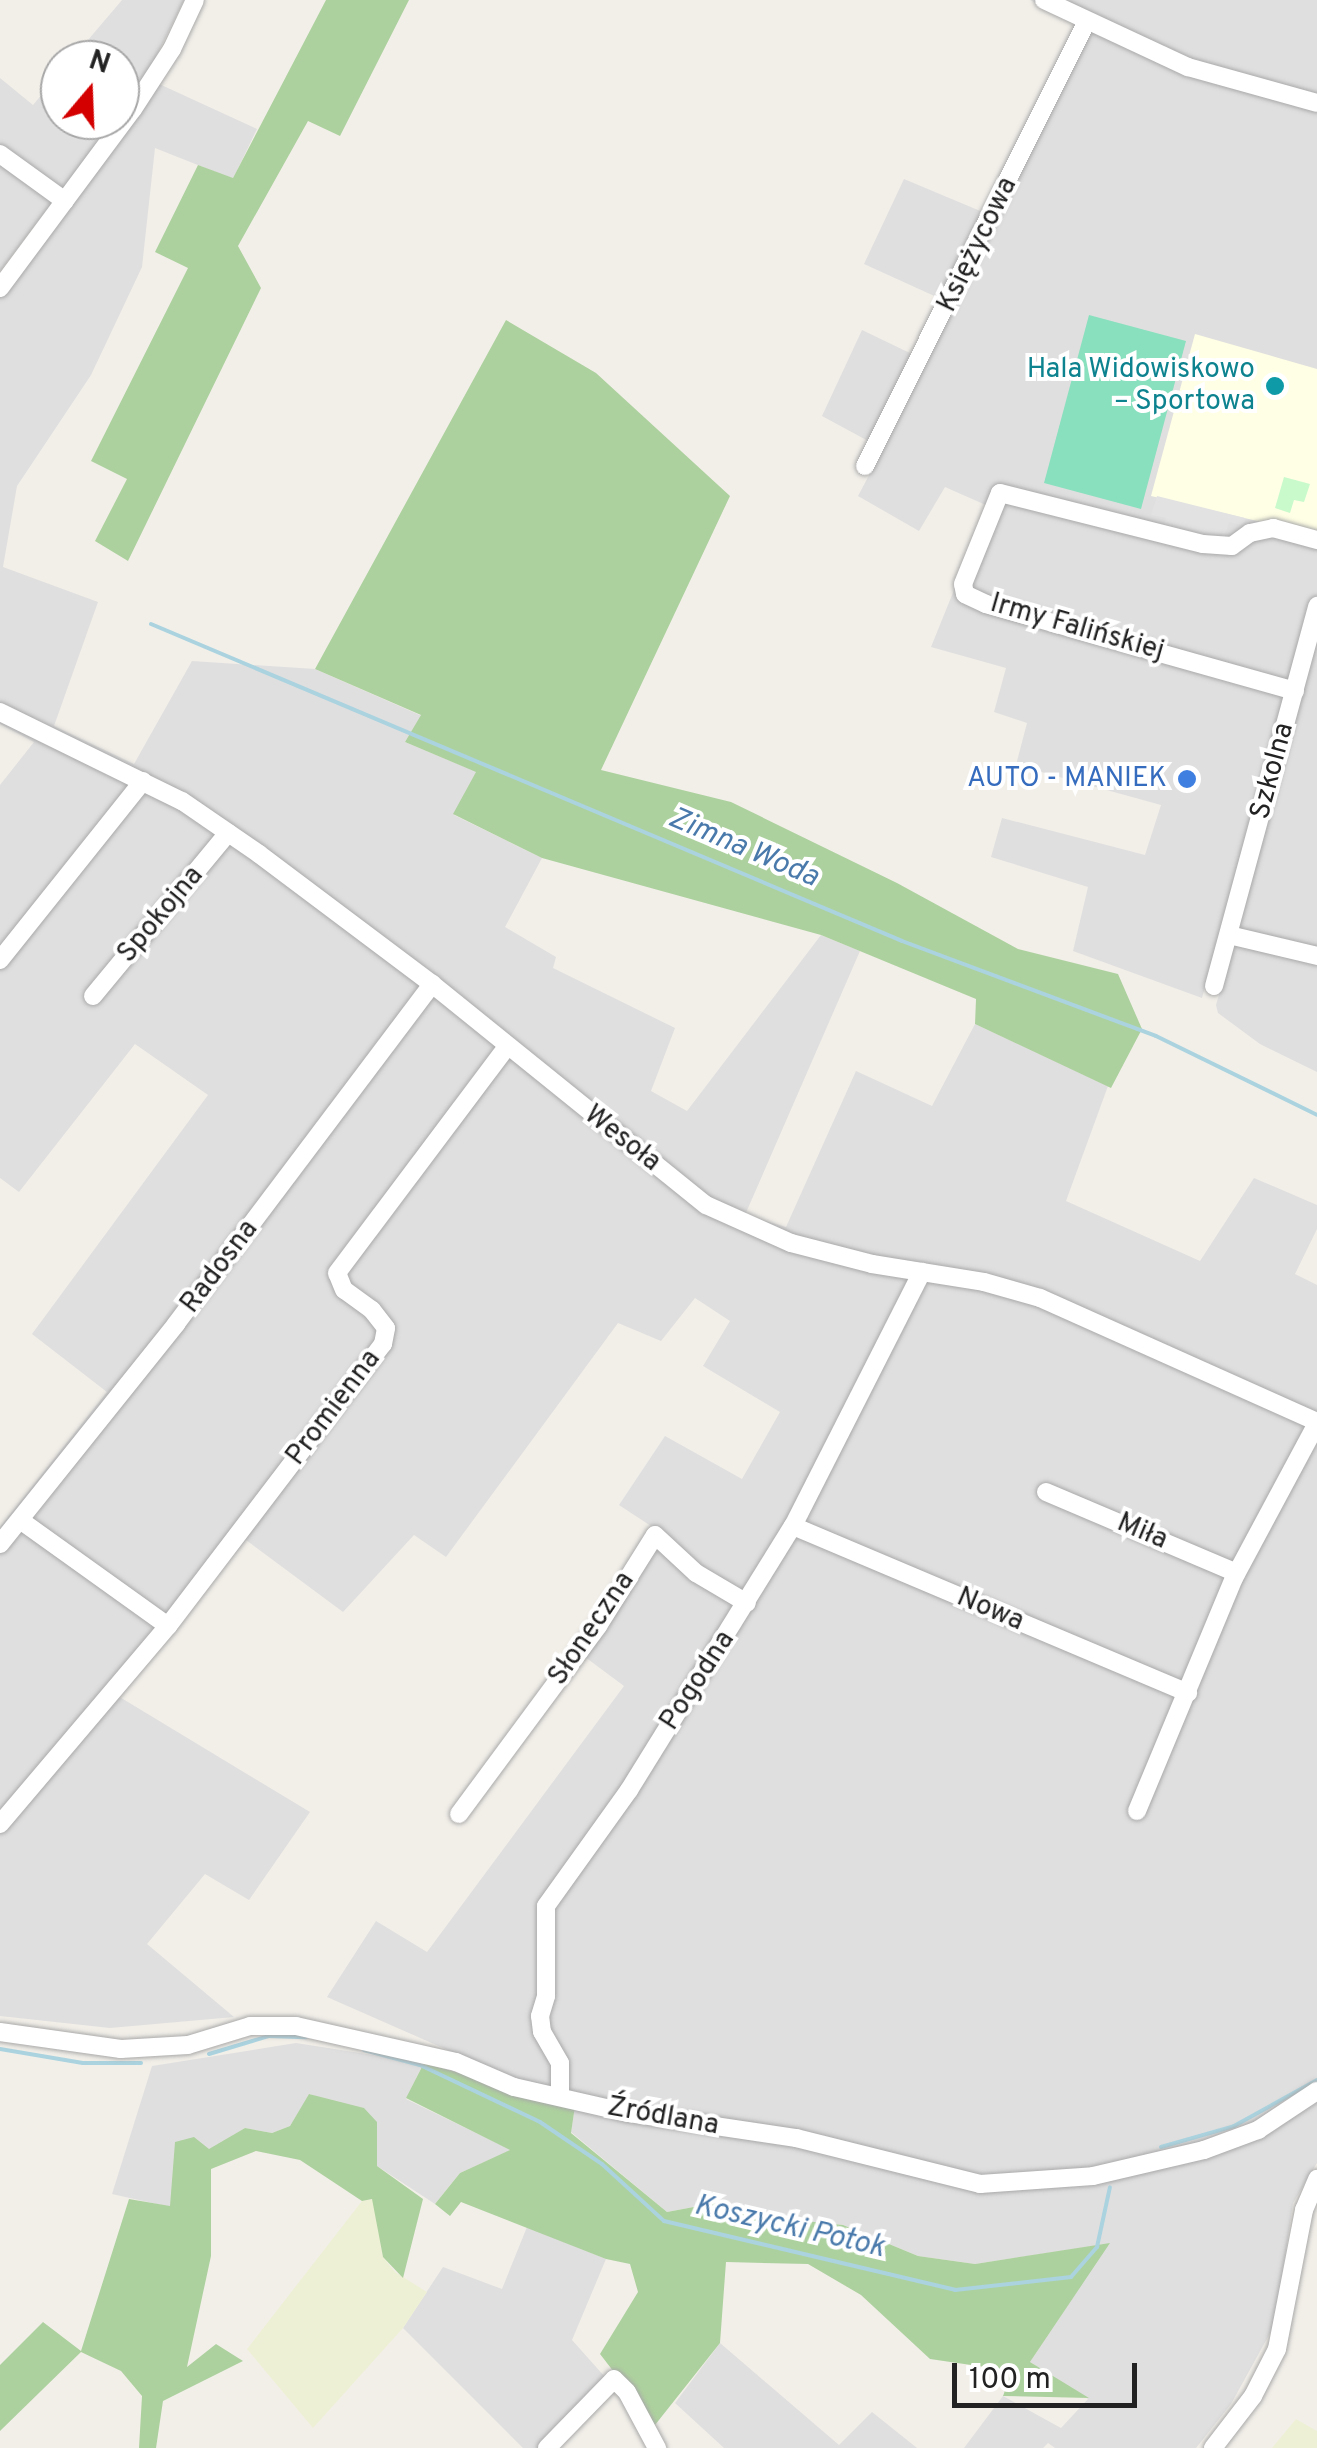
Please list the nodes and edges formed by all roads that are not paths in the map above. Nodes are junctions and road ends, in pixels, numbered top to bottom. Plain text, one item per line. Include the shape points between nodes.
1 (196, 0) edge
2 (1044, 0) edge
3 (1087, 21) junction
4 (1317, 103) edge
5 (0, 154) edge
6 (65, 201) junction
7 (0, 288) edge
8 (865, 466) dead end
9 (1317, 540) edge
10 (1317, 606) edge
11 (1295, 690) junction
12 (0, 712) edge
13 (143, 781) junction
14 (228, 833) junction
15 (1229, 936) junction
16 (1317, 956) edge
17 (0, 960) edge
18 (432, 984) junction
19 (1214, 986) dead end
20 (93, 996) dead end
21 (506, 1048) junction
22 (922, 1272) junction
23 (1317, 1422) edge
24 (1046, 1492) dead end
25 (20, 1520) junction
26 (793, 1526) junction
27 (0, 1544) edge
28 (1237, 1573) junction
29 (747, 1603) junction
30 (168, 1626) junction
31 (1188, 1692) junction
32 (1137, 1810) dead end
33 (459, 1814) dead end
34 (0, 1824) edge
35 (0, 2032) edge
36 (1317, 2091) edge
37 (560, 2096) junction
38 (1317, 2179) edge
39 (547, 2448) edge
40 (657, 2448) edge
41 (1213, 2448) edge

1 - 6 street via 146,88
2 - 3 street
3 - 4 street via 1188,68
3 - 8 street, Księżycowa
5 - 6 street
6 - 7 street
9 - 11 street, Irmy Falińskiej via 1272,528 1232,546 1203,544 1000,492 964,584 965,594
10 - 11 street, Szkolna
11 - 15 street, Szkolna
12 - 13 street, Wesoła
13 - 14 street, Wesoła
13 - 17 street
14 - 18 street, Wesoła
14 - 20 street, Spokojna
15 - 16 street
15 - 19 street, Szkolna
18 - 21 street, Wesoła
18 - 25 street, Radosna
21 - 22 street, Wesoła via 706,1205 790,1244
21 - 30 street, Promienna via 338,1274 344,1290 386,1328 383,1344
22 - 23 street, Wesoła via 1040,1298
22 - 26 street, Pogodna
23 - 28 street
24 - 28 street, Miła
25 - 27 street, Radosna
25 - 30 street
26 - 29 street, Pogodna
26 - 31 street, Nowa
28 - 31 street
29 - 33 street, Słoneczna via 696,1573 655,1535 598,1626
29 - 37 street, Pogodna via 629,1790 546,1906 540,2016 560,2063
30 - 34 street, Promienna
31 - 32 street
35 - 37 street, Źródlana via 121,2049 188,2044 250,2026 296,2026 456,2062 514,2087
36 - 37 street, Źródlana via 1258,2130 1204,2150 1092,2176 980,2184 796,2138
38 - 41 street via 1304,2210 1277,2349 1254,2396
39 - 40 street via 614,2379

